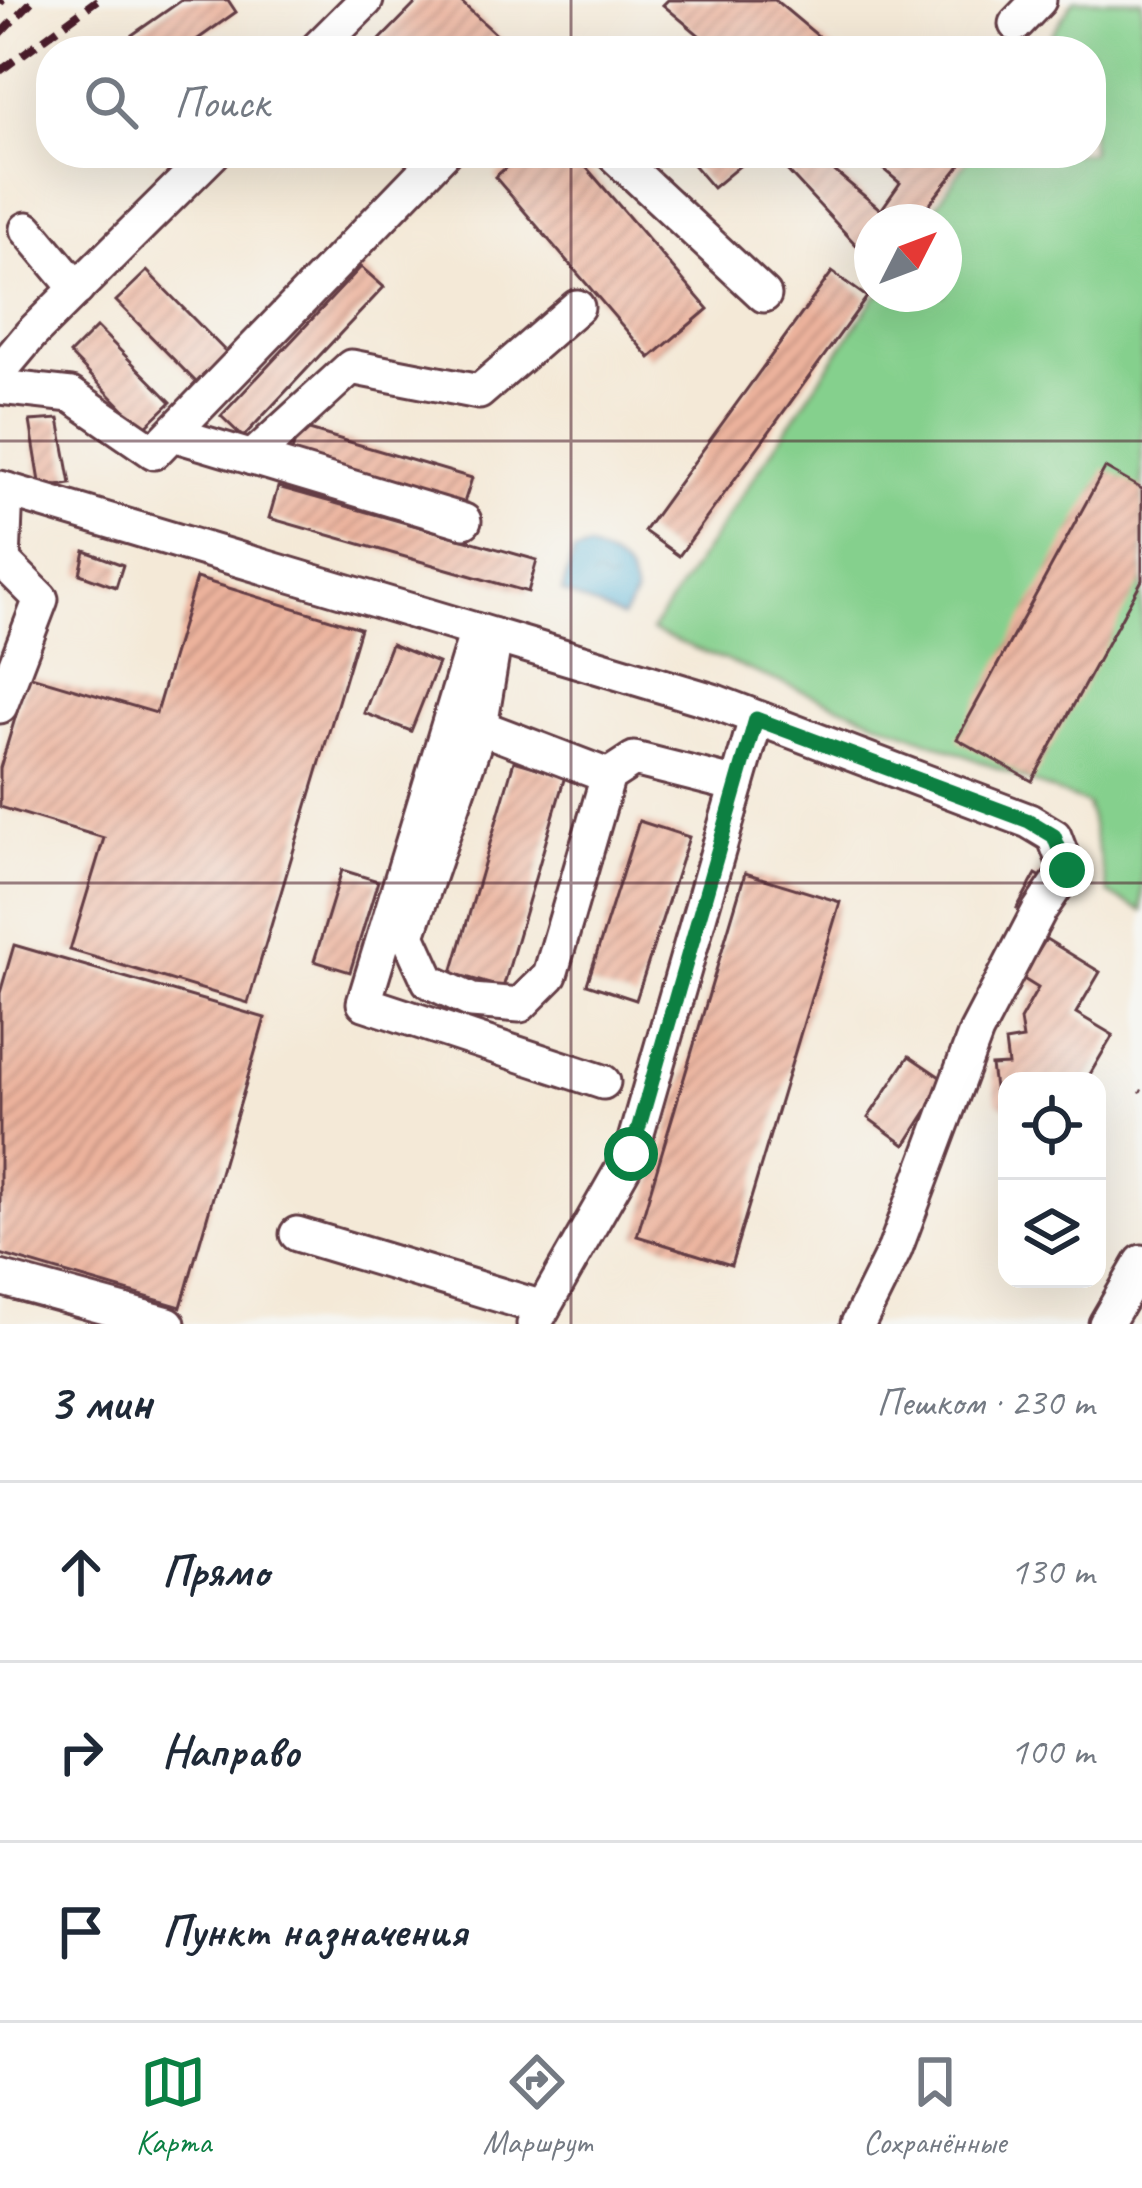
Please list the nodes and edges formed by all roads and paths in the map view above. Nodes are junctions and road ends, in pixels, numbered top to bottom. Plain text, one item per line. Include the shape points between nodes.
1 (366, 0) edge
2 (330, 36) edge
3 (198, 168) edge
4 (429, 168) edge
5 (628, 168) edge
6 (27, 230) dead end
7 (77, 289) junction
8 (764, 295) dead end
9 (577, 307) dead end
10 (0, 371) edge
11 (0, 387) edge
12 (173, 434) junction
13 (252, 458) junction
14 (3, 489) edge
15 (464, 521) dead end
16 (486, 634) junction
17 (0, 706) edge
18 (756, 719) junction
19 (481, 728) junction
20 (608, 776) junction
21 (737, 785) junction
22 (603, 1082) dead end
23 (298, 1234) dead end
24 (1142, 1262) edge
25 (0, 1279) edge
26 (538, 1316) edge
27 (168, 1324) edge
28 (858, 1324) edge
29 (1106, 1324) edge

1 - 2 street
3 - 7 street
4 - 12 street
5 - 8 street
6 - 7 street
7 - 10 street
9 - 13 street via 479,392 351,367
11 - 12 street via 71,395 154,452
12 - 13 street
13 - 15 street
14 - 16 street
14 - 17 street via 3,561 41,599
16 - 18 street
16 - 19 street
16 - 22 street via 364,1003
18 - 21 street
18 - 28 street via 1029,821 1054,836 1067,870 976,1032 895,1249
19 - 20 street
19 - 20 street via 408,935 429,981 472,1001 520,1005 550,975
20 - 21 street via 634,759
21 - 26 street via 631,1154
23 - 26 street
24 - 29 street
25 - 27 street

